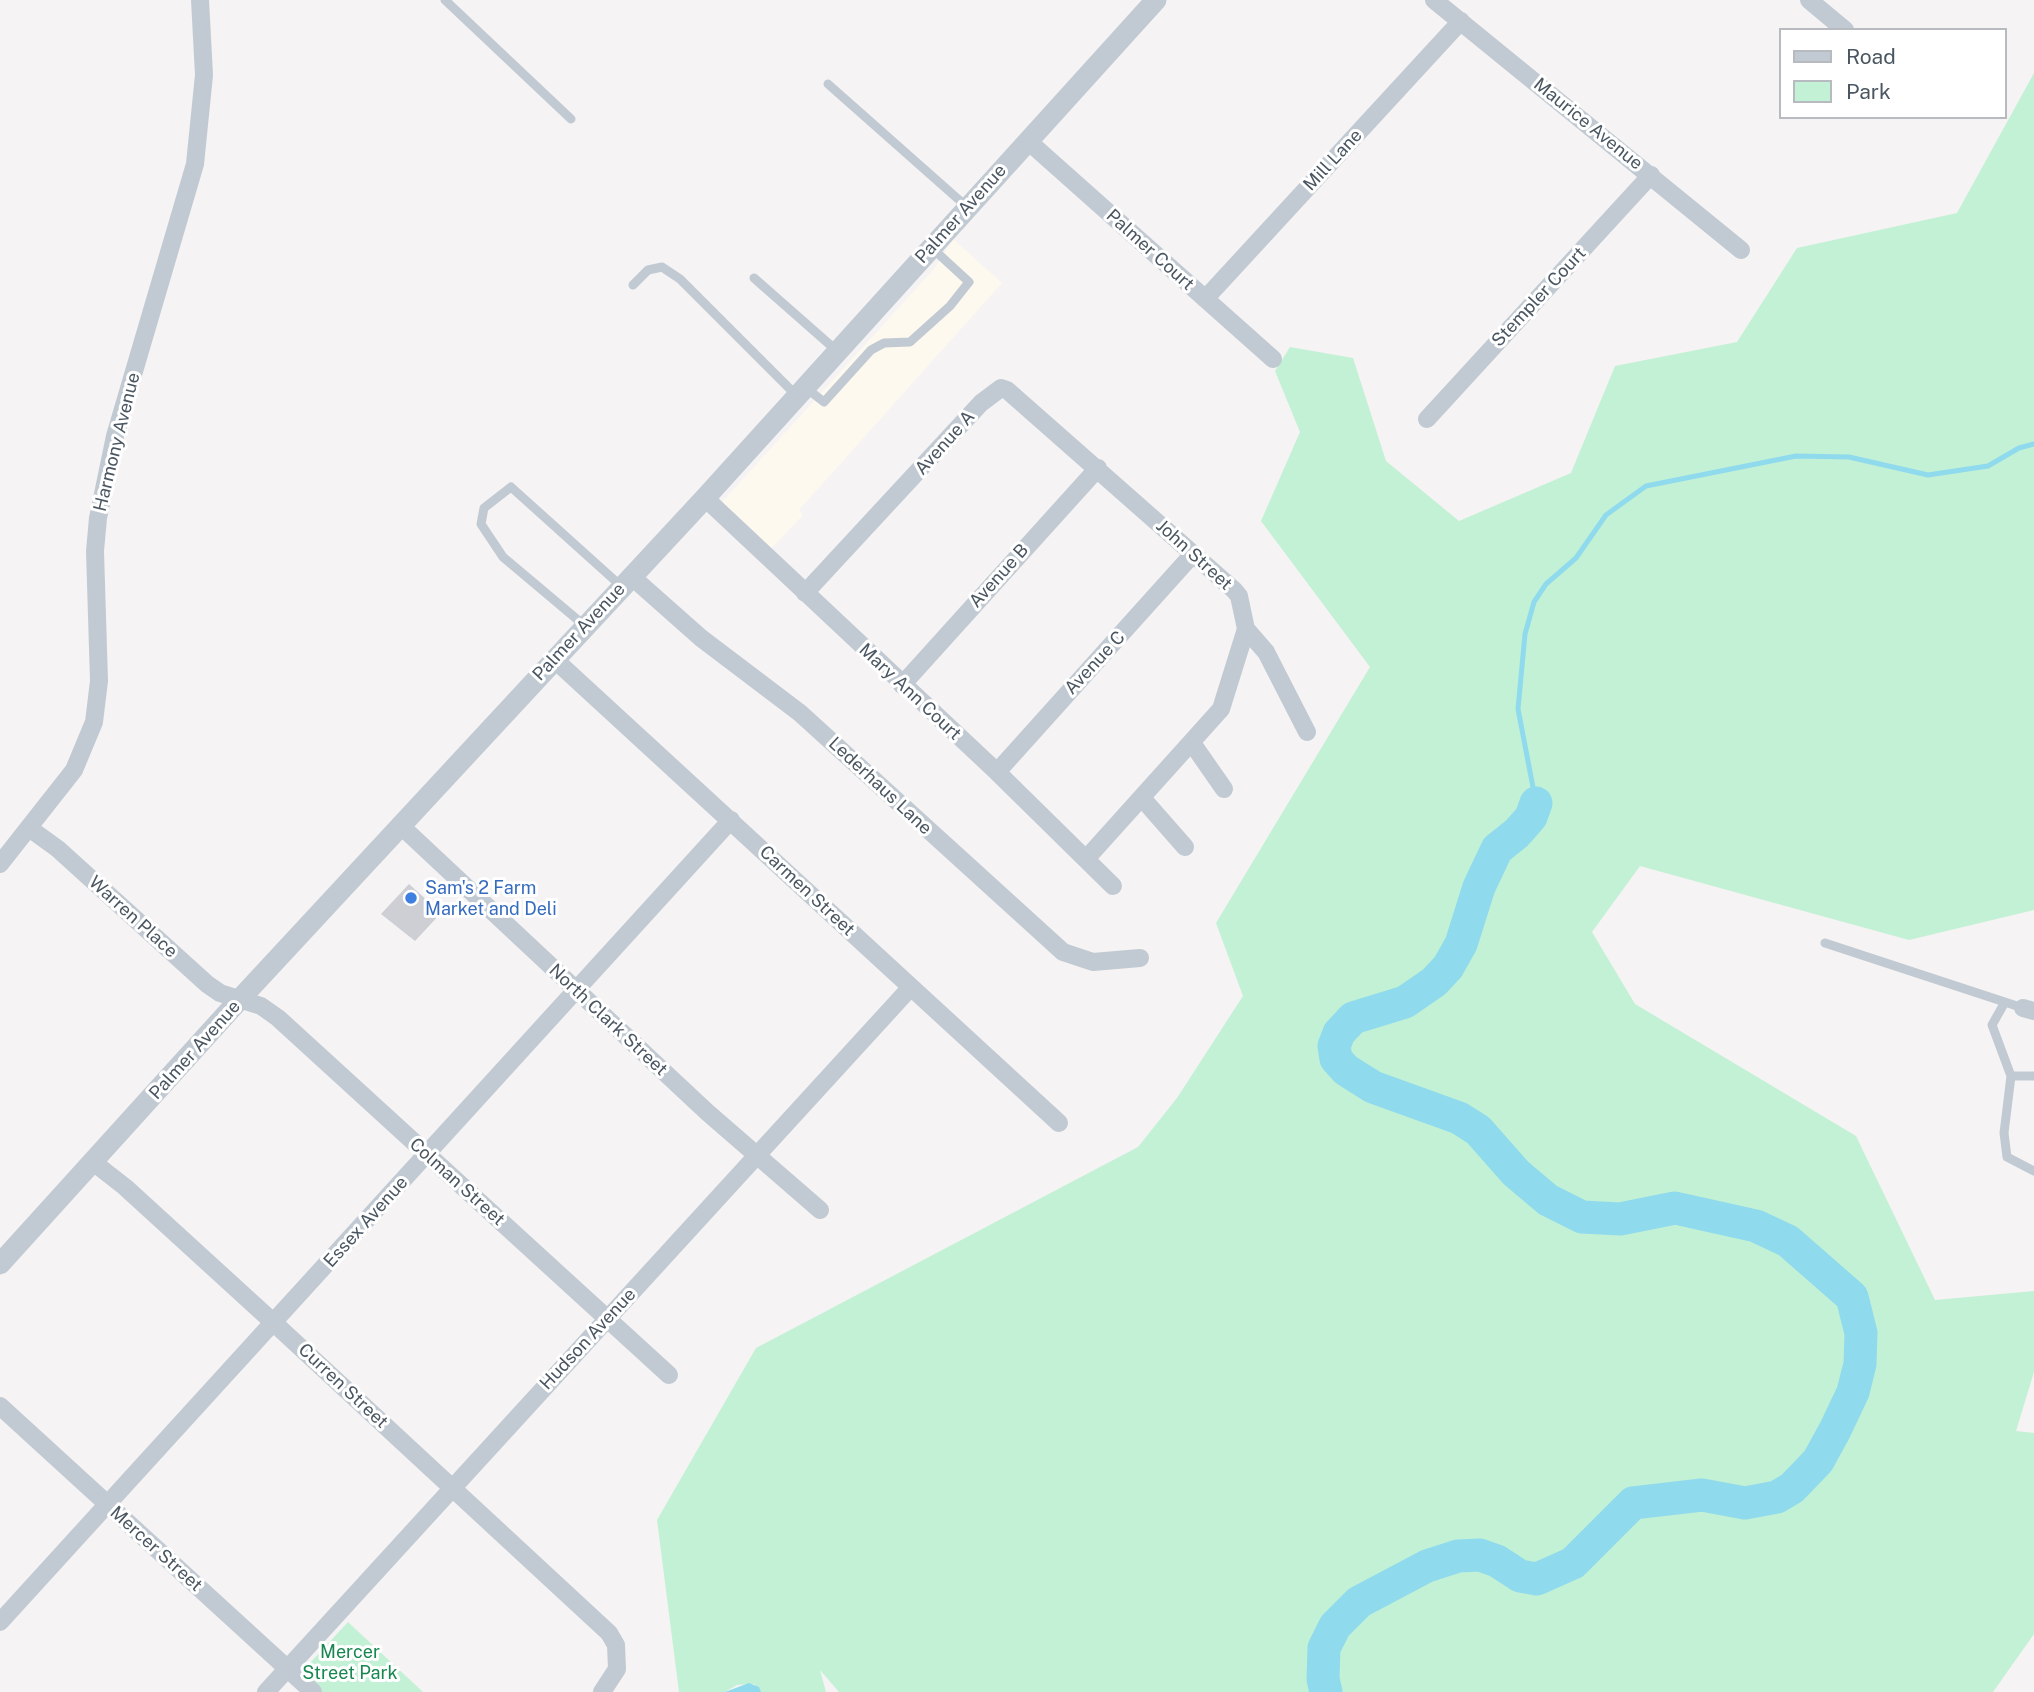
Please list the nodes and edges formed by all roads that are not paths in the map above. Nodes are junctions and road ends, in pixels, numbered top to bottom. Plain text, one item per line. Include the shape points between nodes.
1 (200, 0) edge
2 (445, 0) edge
3 (1156, 0) edge
4 (1434, 0) edge
5 (1809, 0) edge
6 (1461, 21) junction
7 (1843, 28) edge
8 (828, 84) dead end
9 (571, 119) dead end
10 (1028, 141) junction
11 (1651, 175) junction
12 (967, 207) junction
13 (932, 248) junction
14 (1741, 250) dead end
15 (754, 278) dead end
16 (633, 285) dead end
17 (1205, 299) junction
18 (852, 334) junction
19 (871, 350) junction
20 (837, 351) junction
21 (1273, 359) dead end
22 (801, 392) junction
23 (1427, 419) dead end
24 (1098, 468) junction
25 (705, 498) junction
26 (1193, 554) junction
27 (626, 581) junction
28 (805, 593) junction
29 (584, 626) junction
30 (1246, 629) junction
31 (554, 659) junction
32 (902, 685) junction
33 (1307, 732) dead end
34 (1192, 743) junction
35 (997, 772) junction
36 (1224, 789) dead end
37 (1142, 798) junction
38 (731, 820) junction
39 (400, 825) junction
40 (29, 828) junction
41 (1185, 847) dead end
42 (1086, 859) junction
43 (0, 863) edge
44 (1113, 886) dead end
45 (1825, 943) dead end
46 (1140, 958) dead end
47 (911, 987) junction
48 (577, 991) junction
49 (240, 999) junction
50 (2005, 1002) junction
51 (2028, 1010) edge
52 (2011, 1076) junction
53 (2034, 1076) edge
54 (1059, 1123) dead end
55 (427, 1155) junction
56 (757, 1155) junction
57 (93, 1162) junction
58 (2034, 1171) edge
59 (820, 1210) dead end
60 (0, 1264) edge
61 (607, 1319) junction
62 (274, 1323) junction
63 (669, 1375) dead end
64 (0, 1406) edge
65 (453, 1487) junction
66 (107, 1504) junction
67 (0, 1622) edge
68 (287, 1669) junction
69 (266, 1692) edge
70 (313, 1692) edge
71 (602, 1692) edge

1 - 40 street, Harmony Avenue via 204,75 195,164 115,436 99,508 99,681 94,722 74,770
2 - 9 lane
3 - 10 street, Palmer Avenue
4 - 6 street, Maurice Avenue
5 - 7 street
6 - 11 street, Maurice Avenue
6 - 17 street, Mill Lane
8 - 12 lane
10 - 12 street, Palmer Avenue
10 - 17 street, Palmer Court
11 - 14 street, Maurice Avenue
11 - 23 street, Stempler Court
12 - 13 street, Palmer Avenue
13 - 18 street, Palmer Avenue
13 - 19 lane via 969,282 910,342 884,343
15 - 20 lane
16 - 22 lane via 648,270 662,267
17 - 21 street, Palmer Court
18 - 19 lane
18 - 20 street, Palmer Avenue
19 - 22 lane via 824,402
20 - 22 street, Palmer Avenue
22 - 25 street, Palmer Avenue
24 - 26 street, John Street
24 - 28 street, Avenue A via 1019,397 1001,388 981,403
24 - 32 street, Avenue B
25 - 27 street, Palmer Avenue
25 - 28 street, Mary Ann Court
26 - 30 street, John Street via 1239,596
26 - 35 street, Avenue C
27 - 29 street, Palmer Avenue
27 - 29 lane via 511,487 484,508 481,524 503,557
27 - 46 street, Lederhaus Lane via 809,721 1063,952 1093,962
28 - 32 street, Mary Ann Court
29 - 31 street, Palmer Avenue
30 - 33 street, John Street via 1266,652
30 - 34 street via 1221,709
31 - 38 street, Carmen Street
31 - 39 street, Palmer Avenue
32 - 35 street, Mary Ann Court
34 - 36 street
34 - 37 street
35 - 42 street, Mary Ann Court
37 - 41 street
37 - 42 street
38 - 47 street, Carmen Street
38 - 48 street, Essex Avenue
39 - 48 street, North Clark Street
39 - 49 street, Palmer Avenue
40 - 43 street, Harmony Avenue
40 - 49 street, Warren Place via 207,985
42 - 44 street, Mary Ann Court
45 - 50 lane
47 - 54 street, Carmen Street
47 - 56 street, Hudson Avenue
48 - 55 street, Essex Avenue
48 - 56 street, North Clark Street
49 - 55 street, Colman Street via 278,1018
49 - 57 street, Palmer Avenue
50 - 51 lane
50 - 52 lane via 1992,1025
52 - 53 lane
52 - 58 lane via 2004,1133 2007,1157
55 - 61 street, Colman Street
55 - 62 street, Essex Avenue
56 - 59 street, North Clark Street
56 - 61 street, Hudson Avenue
57 - 60 street, Palmer Avenue
57 - 62 street, Curren Street
61 - 63 street, Colman Street
61 - 65 street, Hudson Avenue
62 - 65 street, Curren Street
62 - 66 street, Essex Avenue
64 - 66 street, Mercer Street
65 - 68 street, Hudson Avenue
65 - 71 street, Curren Street via 609,1633 617,1669
66 - 67 street, Essex Avenue
66 - 68 street, Mercer Street
68 - 69 street, Hudson Avenue
68 - 70 street, Mercer Street

